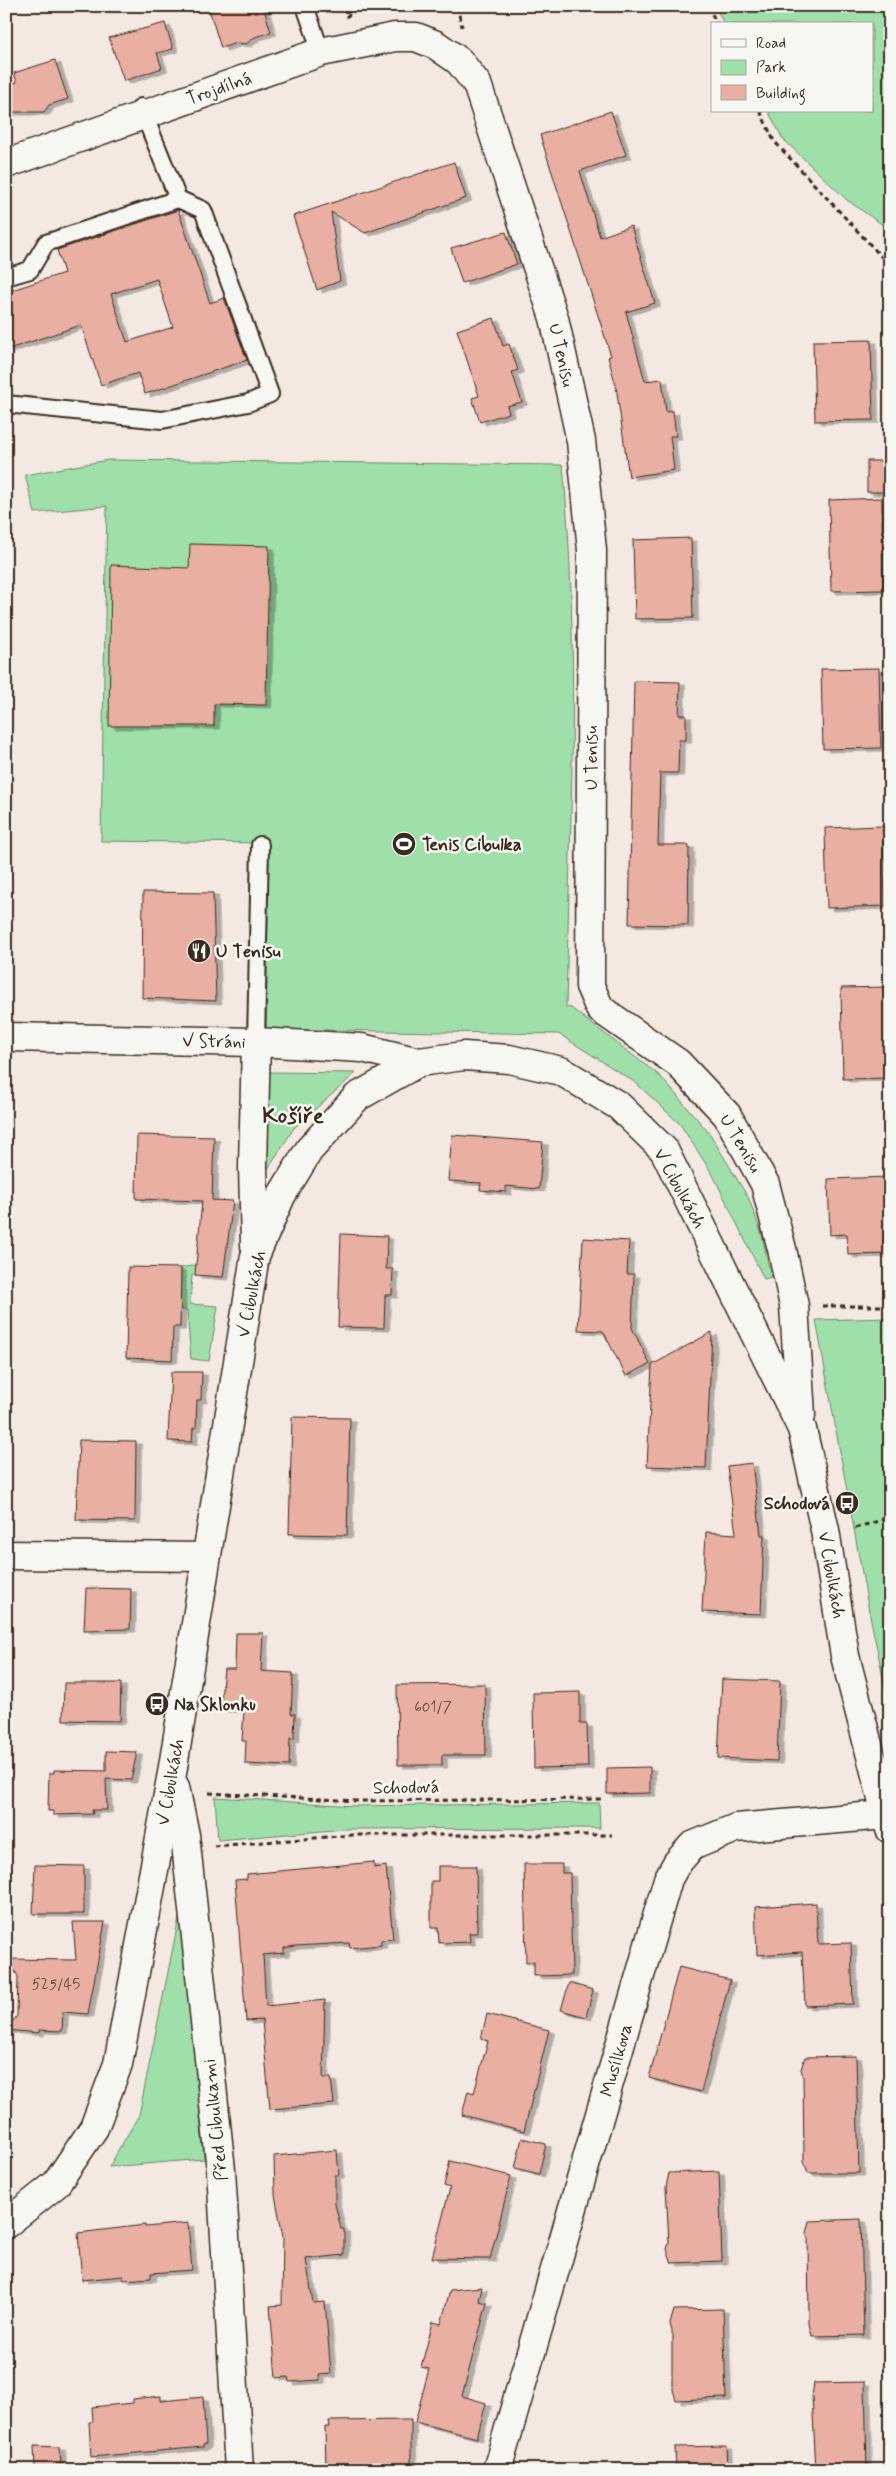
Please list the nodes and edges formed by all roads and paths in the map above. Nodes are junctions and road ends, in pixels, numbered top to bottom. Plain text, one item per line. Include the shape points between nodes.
1 (305, 6) edge
2 (708, 6) edge
3 (716, 22) edge
4 (436, 45) joint
5 (321, 52) junction
6 (141, 109) junction
7 (760, 112) edge
8 (6, 164) edge
9 (178, 199) junction
10 (890, 266) edge
11 (6, 277) edge
12 (6, 404) edge
13 (260, 845) dead end
14 (6, 1038) edge
15 (256, 1042) junction
16 (419, 1062) junction
17 (255, 1256) junction
18 (837, 1306) dead end
19 (890, 1306) edge
20 (802, 1429) junction
21 (890, 1514) edge
22 (849, 1530) dead end
23 (6, 1555) edge
24 (206, 1558) junction
25 (172, 1773) junction
26 (209, 1793) dead end
27 (603, 1798) dead end
28 (887, 1822) edge
29 (612, 1834) dead end
30 (213, 1846) dead end
31 (6, 2224) edge
32 (239, 2470) edge
33 (497, 2470) edge

1 - 5 lane
2 - 3 path
4 - 5 street, Trojdílná via 416,37 395,37
4 - 20 street, U Tenisu via 458,61 477,84 554,318 581,441 592,550 590,986 600,1008 678,1063 726,1115 765,1184 794,1306
5 - 6 street, Trojdílná
6 - 8 street, Trojdílná
6 - 9 lane
7 - 10 path via 774,141
9 - 11 lane via 46,243 30,270
9 - 12 lane via 203,210 270,394 248,403 162,420
13 - 15 lane
14 - 15 street, V Stráni
15 - 16 street, V Stráni via 362,1048
15 - 17 street
16 - 17 street, V Cibulkách via 357,1097 309,1150 280,1196
16 - 20 street, V Cibulkách via 464,1056 509,1059 561,1071 619,1106 664,1150
17 - 24 street, V Cibulkách
18 - 19 path
20 - 28 street, V Cibulkách via 825,1530 845,1656
21 - 22 path
23 - 24 street
24 - 25 street, V Cibulkách
25 - 31 street, V Cibulkách via 114,2073 94,2128 56,2184
25 - 32 street, Před Cibulkami via 185,1835 221,2170
26 - 27 path, Schodová via 357,1801
28 - 33 street, Musílkova via 736,1828 692,1846 677,1863 668,1879
29 - 30 path via 353,1835

